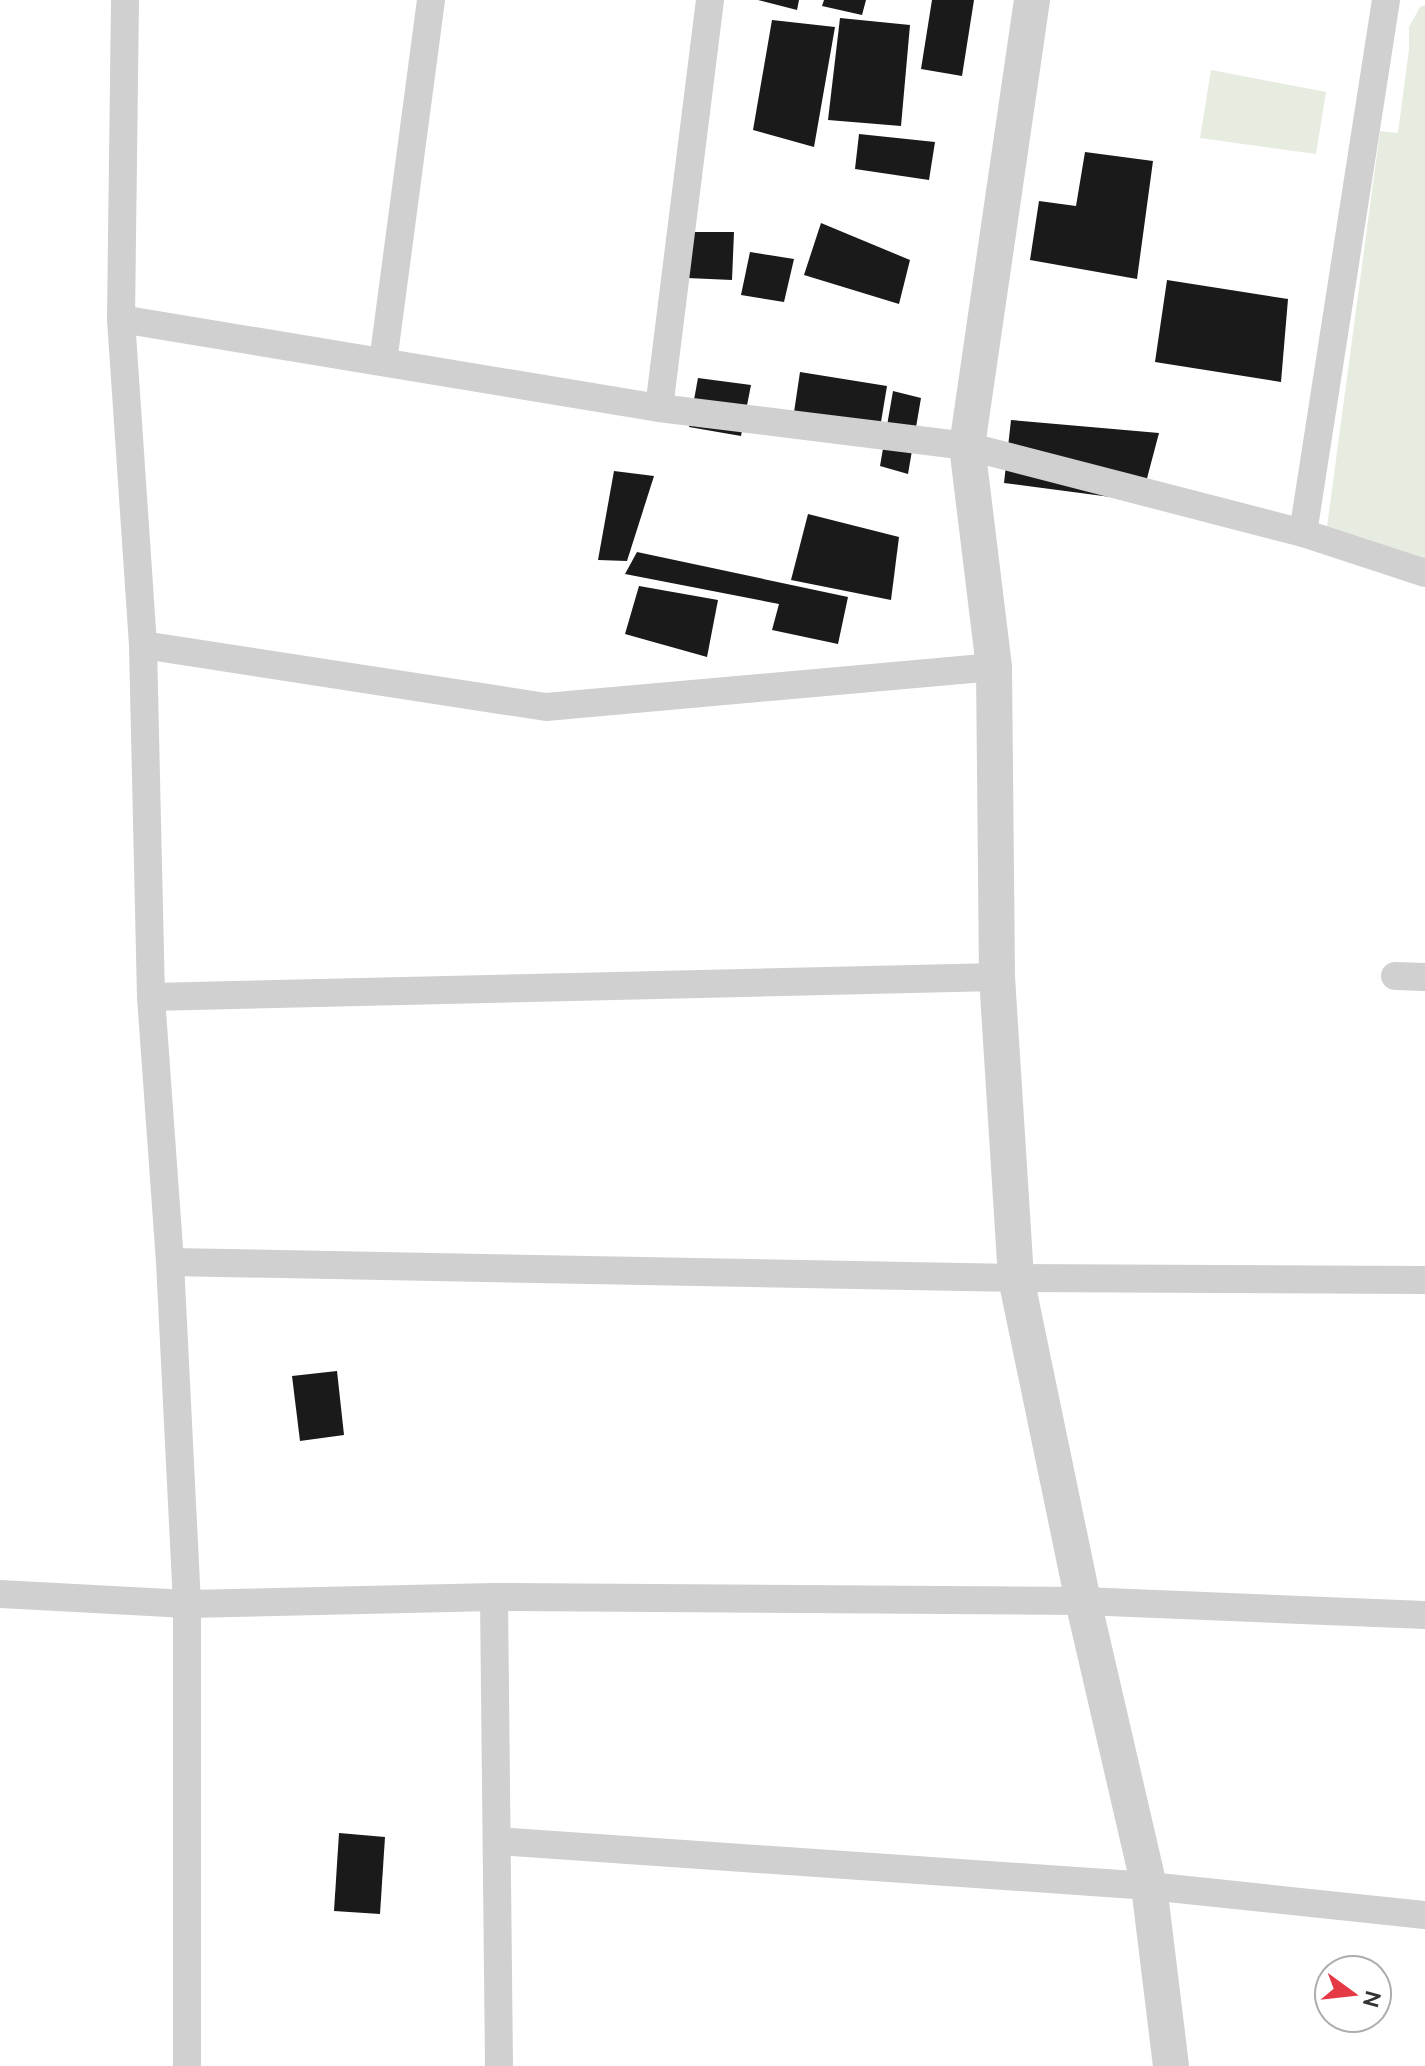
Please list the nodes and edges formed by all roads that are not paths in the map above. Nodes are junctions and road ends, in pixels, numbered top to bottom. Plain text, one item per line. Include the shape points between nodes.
1 (125, 0) edge
2 (431, 0) edge
3 (710, 0) edge
4 (1032, 0) edge
5 (1386, 0) edge
6 (121, 319) junction
7 (383, 362) junction
8 (659, 408) junction
9 (967, 446) junction
10 (1303, 533) junction
11 (1425, 573) edge
12 (143, 645) junction
13 (994, 667) junction
14 (1395, 976) dead end
15 (997, 977) junction
16 (1425, 977) edge
17 (151, 997) junction
18 (170, 1262) junction
19 (1016, 1278) junction
20 (1425, 1280) edge
21 (0, 1594) edge
22 (494, 1597) junction
23 (1083, 1601) junction
24 (187, 1604) junction
25 (1425, 1615) edge
26 (497, 1841) junction
27 (1149, 1886) junction
28 (1425, 1915) edge
29 (187, 2066) edge
30 (499, 2066) edge
31 (1171, 2066) edge

1 - 6 street
2 - 7 street
3 - 8 street
4 - 9 street
5 - 10 street
6 - 7 street
6 - 12 street
7 - 8 street
8 - 9 street
9 - 10 street
9 - 13 street
10 - 11 street
12 - 13 street via 546,707
12 - 17 street
13 - 15 street
14 - 16 street
15 - 17 street
15 - 19 street
17 - 18 street
18 - 19 street
18 - 24 street
19 - 20 street
19 - 23 street
21 - 24 street
22 - 23 street
22 - 24 street
22 - 26 street
23 - 25 street
23 - 27 street
24 - 29 street
26 - 27 street
26 - 30 street
27 - 28 street
27 - 31 street

